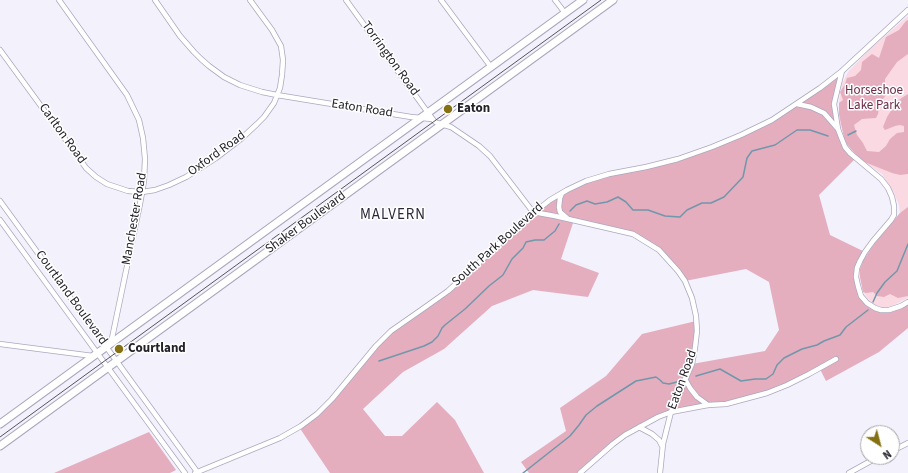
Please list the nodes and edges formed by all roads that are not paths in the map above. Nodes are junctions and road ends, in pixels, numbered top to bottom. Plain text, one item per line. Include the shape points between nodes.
1 (59, 0) edge
2 (154, 0) edge
3 (250, 0) edge
4 (346, 0) edge
5 (442, 0) edge
6 (555, 0) edge
7 (583, 0) edge
8 (613, 0) edge
9 (908, 10) edge
10 (565, 13) junction
11 (0, 50) edge
12 (491, 67) junction
13 (842, 71) junction
14 (277, 95) junction
15 (797, 104) junction
16 (430, 116) junction
17 (421, 118) junction
18 (442, 124) junction
19 (838, 129) junction
20 (142, 192) junction
21 (562, 192) junction
22 (0, 201) edge
23 (533, 212) junction
24 (568, 219) junction
25 (0, 220) edge
26 (908, 302) edge
27 (90, 323) junction
28 (81, 330) junction
29 (0, 344) edge
30 (109, 345) junction
31 (95, 355) junction
32 (836, 359) dead end
33 (117, 361) junction
34 (108, 368) junction
35 (685, 378) junction
36 (708, 405) junction
37 (671, 412) junction
38 (0, 424) edge
39 (639, 427) junction
40 (0, 446) edge
41 (662, 446) junction
42 (864, 465) edge
43 (185, 473) edge
44 (197, 473) edge
45 (580, 473) edge
46 (660, 473) edge
47 (850, 473) edge

1 - 20 street, Manchester Road via 118,82 136,112 142,128 144,148 145,172
2 - 14 street, Eaton Road via 187,44 209,66 240,85
3 - 14 street, Oxford Road via 281,46 283,67
4 - 16 street, Torrington Road
5 - 12 street
6 - 10 street
7 - 10 main road, Shaker Boulevard
8 - 18 main road, Shaker Boulevard
9 - 13 street, South Park Boulevard
10 - 12 main road, Shaker Boulevard
11 - 20 street, Carlton Road via 74,151 101,182 128,191
12 - 16 main road, Shaker Boulevard
13 - 15 street, South Park Boulevard
13 - 19 street via 834,104
14 - 17 street, Eaton Road
14 - 20 street, Oxford Road via 261,120 216,158 169,185
15 - 19 street via 824,113
15 - 21 street, South Park Boulevard via 772,120 712,147 678,159 609,174
16 - 17 main road, Shaker Boulevard
16 - 18 street via 435,122
17 - 30 main road, Shaker Boulevard
18 - 23 street via 451,127 490,156
18 - 33 main road, Shaker Boulevard
19 - 26 street via 850,153 876,174 888,188 894,206 894,215 865,252 857,268 856,277 861,296 867,303 881,310 889,310
20 - 30 street, Manchester Road
21 - 23 street, South Park Boulevard
21 - 24 street via 559,208
22 - 27 street, Courtland Boulevard
23 - 24 street, Eaton Road
23 - 44 street, South Park Boulevard via 448,291 391,331 317,414 280,438
24 - 35 street, Eaton Road via 633,234 659,250 678,271 692,298 697,331 692,364
25 - 28 street, Courtland Boulevard
27 - 28 street
27 - 30 street, Courtland Boulevard
28 - 31 street, Courtland Boulevard
29 - 31 street
30 - 31 main road, Shaker Boulevard
30 - 33 street, Courtland Boulevard
31 - 34 street, Courtland Boulevard
31 - 38 main road, Shaker Boulevard
32 - 36 street via 767,393 726,404
33 - 34 main road, Shaker Boulevard
33 - 44 street, Courtland Boulevard
34 - 40 main road, Shaker Boulevard
34 - 43 street, Courtland Boulevard
35 - 36 street via 697,397
35 - 37 street, Eaton Road
36 - 37 street
37 - 39 street
37 - 41 street, Eaton Road
39 - 41 street via 652,434
39 - 45 street via 612,444
41 - 46 street, Eaton Road
42 - 47 street

